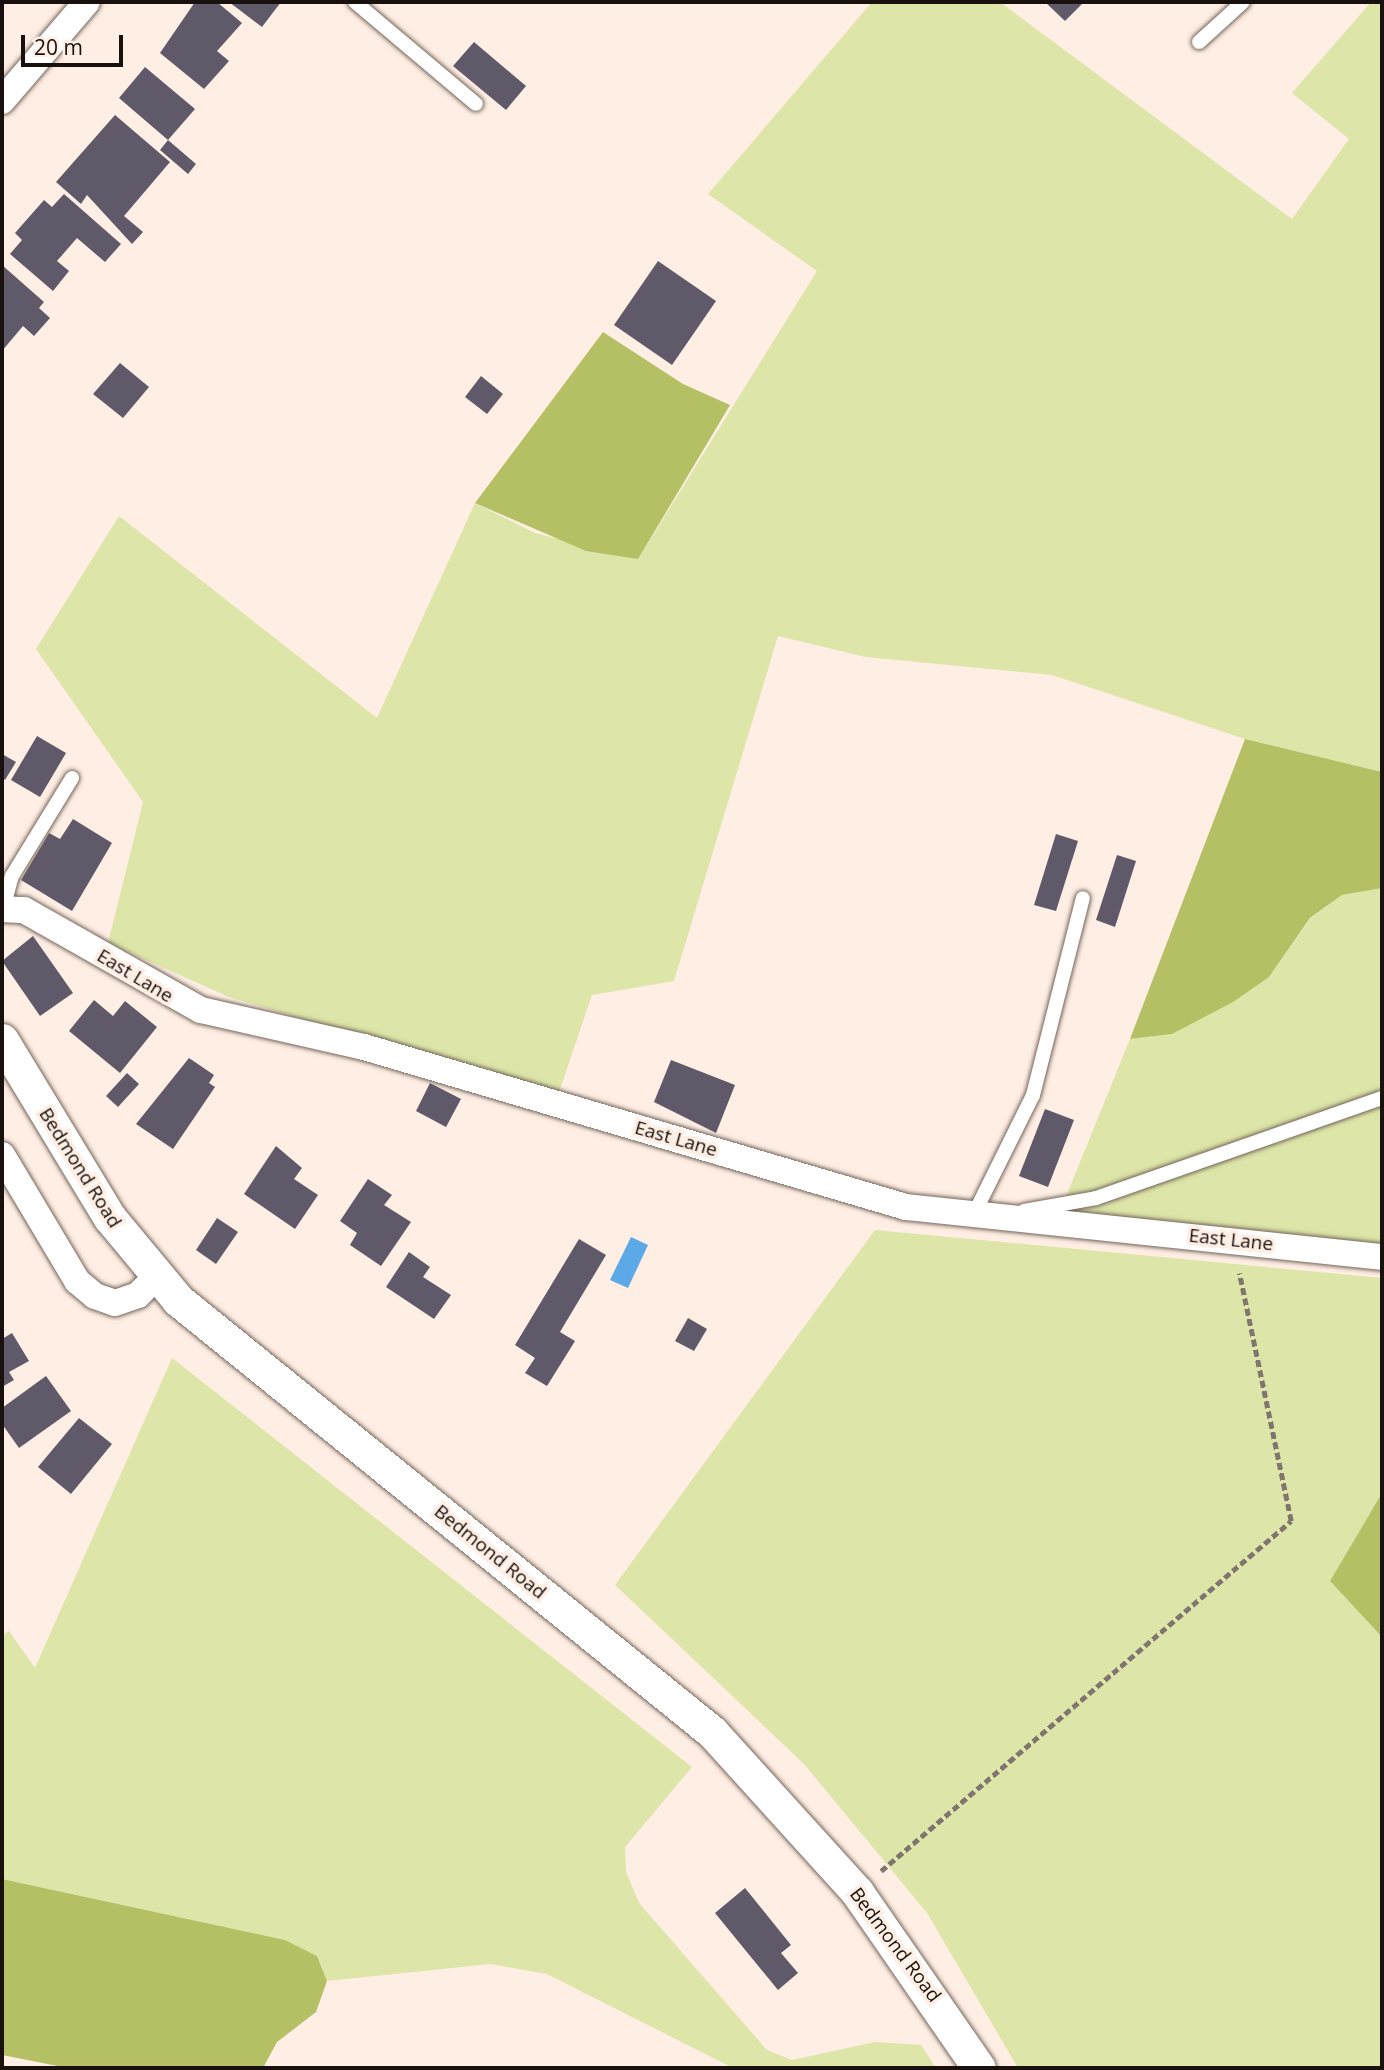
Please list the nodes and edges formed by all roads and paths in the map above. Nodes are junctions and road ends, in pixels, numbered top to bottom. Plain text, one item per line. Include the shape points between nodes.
1 (87, 2) edge
2 (355, 2) edge
3 (1243, 2) edge
4 (1199, 41) dead end
5 (2, 101) edge
6 (476, 104) dead end
7 (72, 778) dead end
8 (1083, 898) dead end
9 (2, 909) edge
10 (2, 1040) edge
11 (1382, 1098) edge
12 (2, 1155) edge
13 (987, 1215) junction
14 (1232, 1240) junction
15 (1382, 1256) edge
16 (156, 1277) junction
17 (857, 1892) junction
18 (979, 2068) edge

1 - 5 street
2 - 6 lane
3 - 4 lane
7 - 9 lane via 12,876
8 - 13 lane via 1033,1095
9 - 13 street, East Lane via 24,910 201,1010 364,1047 906,1206
10 - 16 street, Bedmond Road via 110,1218
11 - 13 lane via 1096,1198
12 - 16 street via 78,1281 95,1296 115,1303 138,1295
13 - 14 street, East Lane
14 - 15 street, East Lane
14 - 17 path via 1292,1521
16 - 17 street, Bedmond Road via 201,1323 712,1732
17 - 18 street, Bedmond Road

